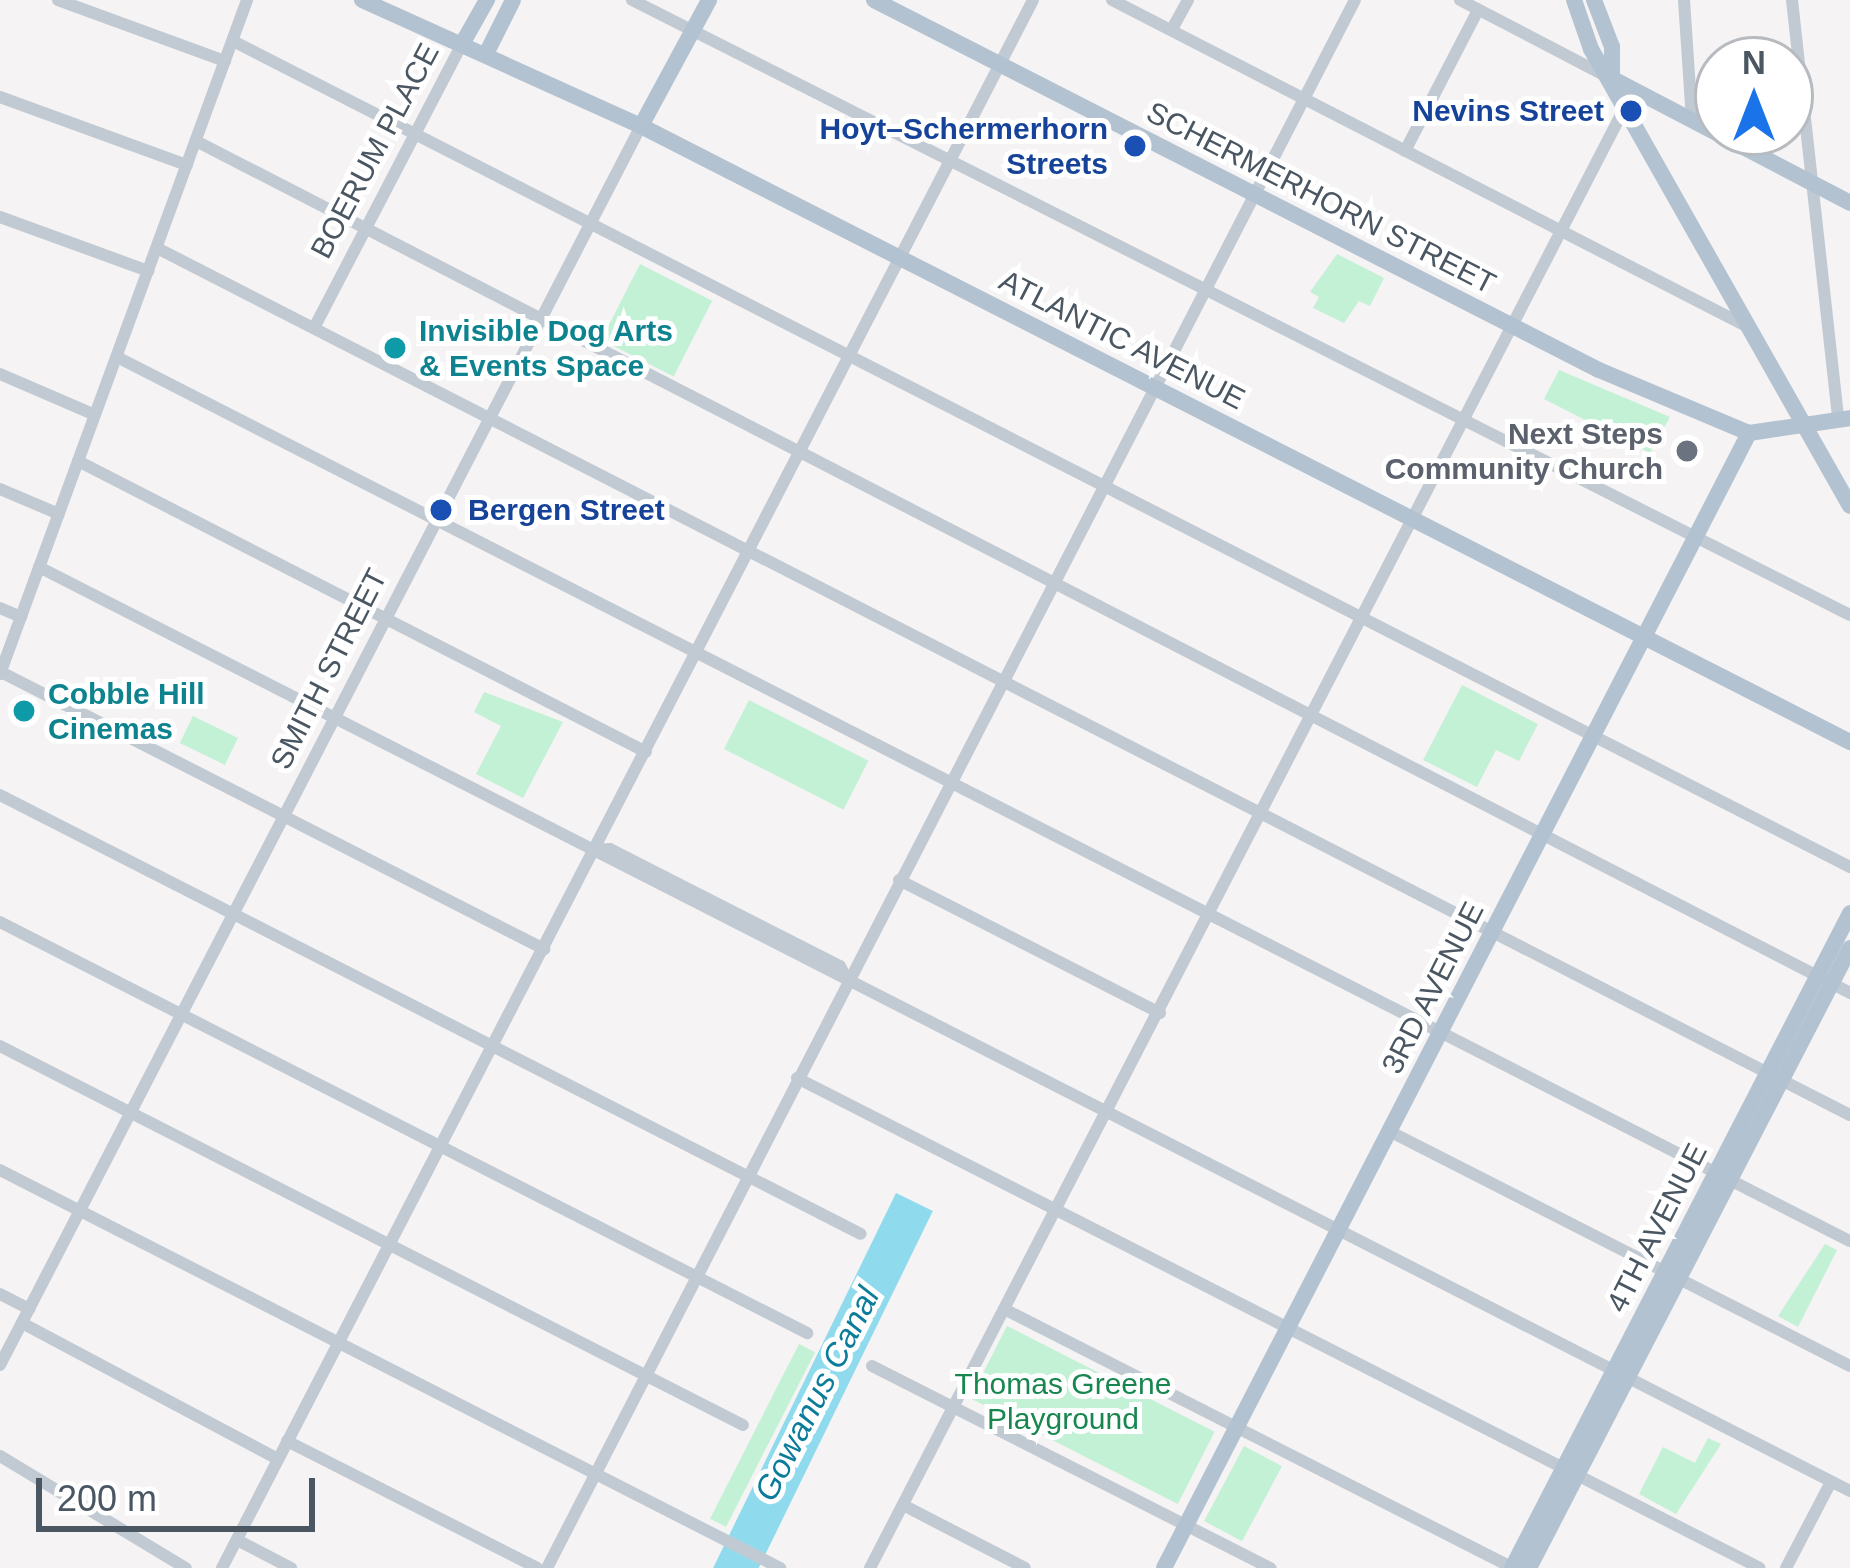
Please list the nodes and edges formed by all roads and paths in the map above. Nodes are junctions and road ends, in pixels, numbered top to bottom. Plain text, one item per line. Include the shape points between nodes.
1 (58, 0) edge
2 (248, 0) edge
3 (362, 0) edge
4 (487, 0) edge
5 (513, 0) edge
6 (632, 0) edge
7 (709, 0) edge
8 (874, 0) edge
9 (1033, 0) edge
10 (1112, 0) edge
11 (1188, 0) edge
12 (1355, 0) edge
13 (1460, 0) edge
14 (1574, 0) edge
15 (1594, 0) edge
16 (1684, 0) edge
17 (1792, 0) edge
18 (1478, 10) junction
19 (694, 27) junction
20 (1172, 29) junction
21 (233, 41) junction
22 (462, 44) junction
23 (486, 54) junction
24 (225, 61) junction
25 (998, 64) junction
26 (1614, 77) junction
27 (0, 97) edge
28 (1304, 99) junction
29 (1627, 103) junction
30 (1692, 120) junction
31 (641, 125) junction
32 (414, 132) junction
33 (196, 141) junction
34 (1405, 151) junction
35 (949, 158) junction
36 (187, 164) junction
37 (1811, 182) junction
38 (1256, 195) junction
39 (1850, 203) edge
40 (0, 217) edge
41 (589, 223) junction
42 (364, 227) junction
43 (1562, 229) junction
44 (157, 248) junction
45 (898, 256) junction
46 (148, 271) junction
47 (1206, 289) junction
48 (540, 320) junction
49 (1513, 326) junction
50 (314, 328) junction
51 (1749, 328) junction
52 (847, 355) junction
53 (117, 357) junction
54 (0, 374) edge
55 (1155, 388) junction
56 (95, 415) junction
57 (1844, 419) edge
58 (488, 420) junction
59 (1462, 420) junction
60 (1803, 425) junction
61 (1749, 433) junction
62 (796, 454) junction
63 (78, 461) junction
64 (1104, 487) junction
65 (0, 489) edge
66 (1850, 506) edge
67 (59, 514) junction
68 (1412, 519) junction
69 (436, 520) junction
70 (1695, 538) junction
71 (746, 552) junction
72 (39, 567) junction
73 (1053, 585) junction
74 (0, 608) edge
75 (1850, 615) edge
76 (21, 617) junction
77 (385, 618) junction
78 (1361, 618) junction
79 (1644, 638) junction
80 (695, 653) junction
81 (0, 673) edge
82 (1003, 684) junction
83 (1310, 716) junction
84 (334, 717) junction
85 (1593, 736) junction
86 (1850, 742) edge
87 (646, 752) junction
88 (950, 783) junction
89 (0, 796) edge
90 (283, 816) junction
91 (1259, 816) junction
92 (1542, 835) junction
93 (596, 850) junction
94 (1850, 867) edge
95 (898, 880) junction
96 (1850, 913) edge
97 (232, 914) junction
98 (1209, 915) junction
99 (0, 922) edge
100 (1491, 933) junction
101 (1850, 948) edge
102 (544, 949) junction
103 (847, 979) junction
104 (1825, 980) junction
105 (1850, 993) edge
106 (182, 1013) junction
107 (1160, 1013) junction
108 (1440, 1033) junction
109 (0, 1046) edge
110 (492, 1046) junction
111 (1773, 1076) junction
112 (797, 1078) junction
113 (1108, 1111) junction
114 (131, 1112) junction
115 (1850, 1115) edge
116 (1389, 1131) junction
117 (440, 1144) junction
118 (0, 1170) edge
119 (747, 1176) junction
120 (1723, 1176) junction
121 (80, 1210) junction
122 (1055, 1210) junction
123 (1338, 1230) junction
124 (861, 1234) dead end
125 (1850, 1241) edge
126 (389, 1243) junction
127 (1672, 1275) junction
128 (697, 1276) junction
129 (0, 1294) edge
130 (1004, 1309) junction
131 (25, 1316) junction
132 (1288, 1329) junction
133 (807, 1333) dead end
134 (338, 1342) junction
135 (0, 1365) edge
136 (872, 1366) dead end
137 (1850, 1366) edge
138 (646, 1375) junction
139 (1620, 1375) junction
140 (953, 1408) junction
141 (743, 1425) dead end
142 (1237, 1427) junction
143 (287, 1441) junction
144 (0, 1456) edge
145 (278, 1460) junction
146 (1570, 1472) junction
147 (595, 1474) junction
148 (1831, 1482) junction
149 (1850, 1491) edge
150 (903, 1505) junction
151 (1186, 1525) junction
152 (237, 1540) junction
153 (186, 1568) edge
154 (222, 1568) edge
155 (292, 1568) edge
156 (537, 1568) edge
157 (547, 1568) edge
158 (780, 1568) edge
159 (870, 1568) edge
160 (1025, 1568) edge
161 (1164, 1568) edge
162 (1271, 1568) edge
163 (1512, 1568) edge
164 (1529, 1568) edge
165 (1760, 1568) edge
166 (1786, 1568) edge

1 - 24 street
2 - 21 street
3 - 22 main road, ATLANTIC AVENUE
4 - 22 main road, BOERUM PLACE
5 - 23 main road, BOERUM PLACE
6 - 19 street
7 - 19 main road, SMITH STREET
8 - 25 main road, SCHERMERHORN STREET
9 - 25 street
10 - 20 street
11 - 20 street
12 - 28 street
13 - 18 street
14 - 26 main road via 1592,49
15 - 26 main road
16 - 30 street
17 - 37 street
18 - 26 street
18 - 34 street
19 - 31 main road, SMITH STREET
19 - 35 street
20 - 28 street
21 - 24 street
21 - 32 street
22 - 23 main road, ATLANTIC AVENUE
22 - 32 street, BOERUM PLACE
23 - 31 main road, ATLANTIC AVENUE
24 - 33 street
25 - 35 street
25 - 38 main road, SCHERMERHORN STREET
26 - 29 main road
26 - 30 main road
27 - 36 street
28 - 34 street
28 - 38 street
29 - 43 street
29 - 51 main road
30 - 37 main road
31 - 41 street, SMITH STREET
31 - 45 main road, ATLANTIC AVENUE
32 - 41 street
32 - 42 street, BOERUM PLACE
33 - 36 street
33 - 42 street
34 - 43 street
35 - 45 street
35 - 47 street
36 - 44 street
37 - 39 main road
37 - 57 street
38 - 47 street
38 - 49 main road, SCHERMERHORN STREET
40 - 46 street
41 - 48 street, SMITH STREET
41 - 52 street
42 - 48 street
42 - 50 street, BOERUM PLACE
43 - 49 street
43 - 51 street
44 - 46 street
44 - 50 street
45 - 52 street
45 - 55 main road, ATLANTIC AVENUE
46 - 53 street
47 - 55 street
47 - 59 street
48 - 58 street, SMITH STREET
48 - 62 street
49 - 59 street
49 - 61 main road, SCHERMERHORN STREET
50 - 58 street
51 - 60 main road
52 - 62 street
52 - 64 street
53 - 56 street
53 - 69 street
54 - 56 street
55 - 64 street
55 - 68 main road, ATLANTIC AVENUE
56 - 63 street
57 - 60 main road
58 - 69 street, SMITH STREET
58 - 71 street
59 - 68 street
59 - 70 street
60 - 61 main road
60 - 66 main road
61 - 70 main road, 3RD AVENUE
62 - 71 street
62 - 73 street
63 - 67 street
63 - 77 street
64 - 73 street
64 - 78 street
65 - 67 street
67 - 72 street
68 - 78 street
68 - 79 main road, ATLANTIC AVENUE
69 - 77 street, SMITH STREET
69 - 80 street
70 - 75 street
70 - 79 main road, 3RD AVENUE
71 - 80 street
71 - 82 street
72 - 76 street
72 - 84 street
73 - 82 street
73 - 83 street
74 - 76 street
76 - 81 street
77 - 84 street, SMITH STREET
77 - 87 street
78 - 83 street
78 - 85 street
79 - 85 main road, 3RD AVENUE
79 - 86 main road, ATLANTIC AVENUE
80 - 87 street
80 - 88 street
81 - 90 street
82 - 88 street
82 - 91 street
83 - 91 street
83 - 92 street
84 - 90 street, SMITH STREET
84 - 93 street
85 - 92 main road, 3RD AVENUE
85 - 94 street
87 - 93 street
88 - 95 street
88 - 98 street
89 - 97 street
90 - 97 street, SMITH STREET
90 - 102 street
91 - 98 street
91 - 100 street
92 - 100 main road, 3RD AVENUE
92 - 104 street
93 - 102 street
93 - 103 street
95 - 103 street
95 - 107 street
96 - 104 main road, 4TH AVENUE
97 - 106 street, SMITH STREET
97 - 110 street
98 - 107 street
98 - 108 street
99 - 106 street
100 - 108 main road, 3RD AVENUE
100 - 111 street
101 - 104 main road, 4TH AVENUE
102 - 110 street
103 - 112 street
103 - 113 street
104 - 105 street
104 - 111 main road, 4TH AVENUE
106 - 114 street, SMITH STREET
106 - 117 street
107 - 113 street
108 - 116 main road, 3RD AVENUE
108 - 120 street
109 - 114 street
110 - 117 street
110 - 119 street
111 - 115 street
111 - 120 main road, 4TH AVENUE
112 - 119 street
112 - 122 street
113 - 122 street
113 - 123 street
114 - 121 street, SMITH STREET
114 - 126 street
116 - 123 main road, 3RD AVENUE
116 - 127 street
117 - 126 street
117 - 128 street
118 - 121 street
119 - 124 street
119 - 128 street
120 - 125 street
120 - 127 main road, 4TH AVENUE
121 - 131 street, SMITH STREET
121 - 134 street
122 - 130 street
122 - 132 street
123 - 132 main road, 3RD AVENUE
123 - 139 street
126 - 134 street
126 - 138 street
127 - 137 street
127 - 139 main road, 4TH AVENUE
128 - 133 street
128 - 138 street
129 - 131 street
130 - 140 street
130 - 142 street
131 - 135 street, SMITH STREET
131 - 145 street
132 - 142 main road, 3RD AVENUE
132 - 146 street
134 - 143 street
134 - 147 street
136 - 140 street
138 - 141 street
138 - 147 street
139 - 146 main road, 4TH AVENUE
139 - 148 street
140 - 150 street
140 - 151 street
142 - 151 main road, 3RD AVENUE
142 - 163 street
143 - 145 street
143 - 156 street
144 - 153 street
145 - 152 street
146 - 163 main road, 4TH AVENUE
146 - 164 main road, 4TH AVENUE
146 - 165 street
147 - 157 street
147 - 158 street
148 - 149 street
148 - 166 street
150 - 159 street
150 - 160 street
151 - 161 main road, 3RD AVENUE
151 - 162 street
152 - 154 street
152 - 155 street

